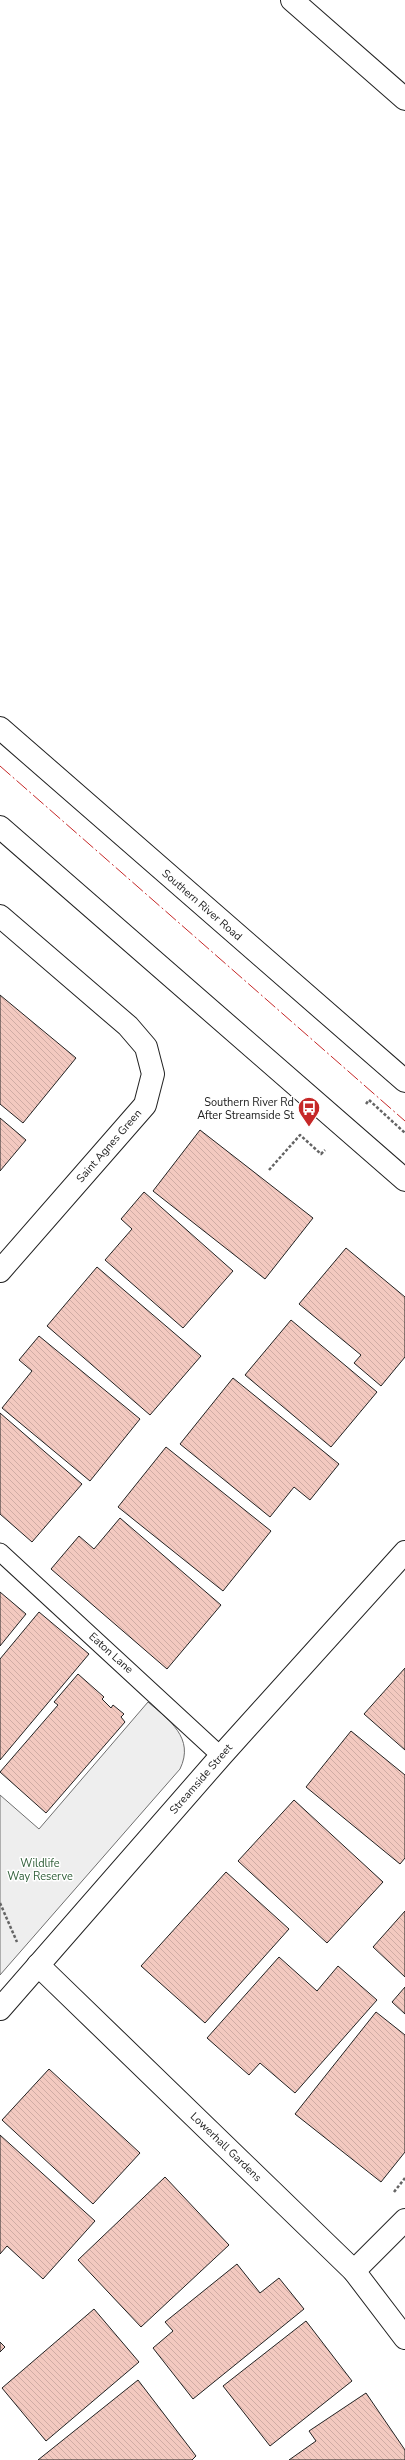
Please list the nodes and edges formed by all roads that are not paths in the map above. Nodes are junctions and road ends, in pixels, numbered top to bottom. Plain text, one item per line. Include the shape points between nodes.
1 (292, 0) edge
2 (405, 99) edge
3 (0, 728) edge
4 (0, 827) edge
5 (0, 916) edge
6 (405, 1081) edge
7 (405, 1180) edge
8 (0, 1270) edge
9 (0, 1552) edge
10 (405, 1552) edge
11 (221, 1756) junction
12 (38, 1966) junction
13 (0, 2009) edge
14 (405, 2220) edge
15 (354, 2271) junction
16 (405, 2338) edge

1 - 2 street
3 - 6 street, Southern River Road
4 - 7 street
5 - 8 street, Saint Agnes Green via 128,1026 146,1047 153,1074 145,1105
9 - 11 lane, Eaton Lane
10 - 11 street, Streamside Street
11 - 12 street, Streamside Street
12 - 13 street, Streamside Street
12 - 15 street, Lowerhall Gardens
14 - 15 street
15 - 16 street, Lowerhall Gardens

